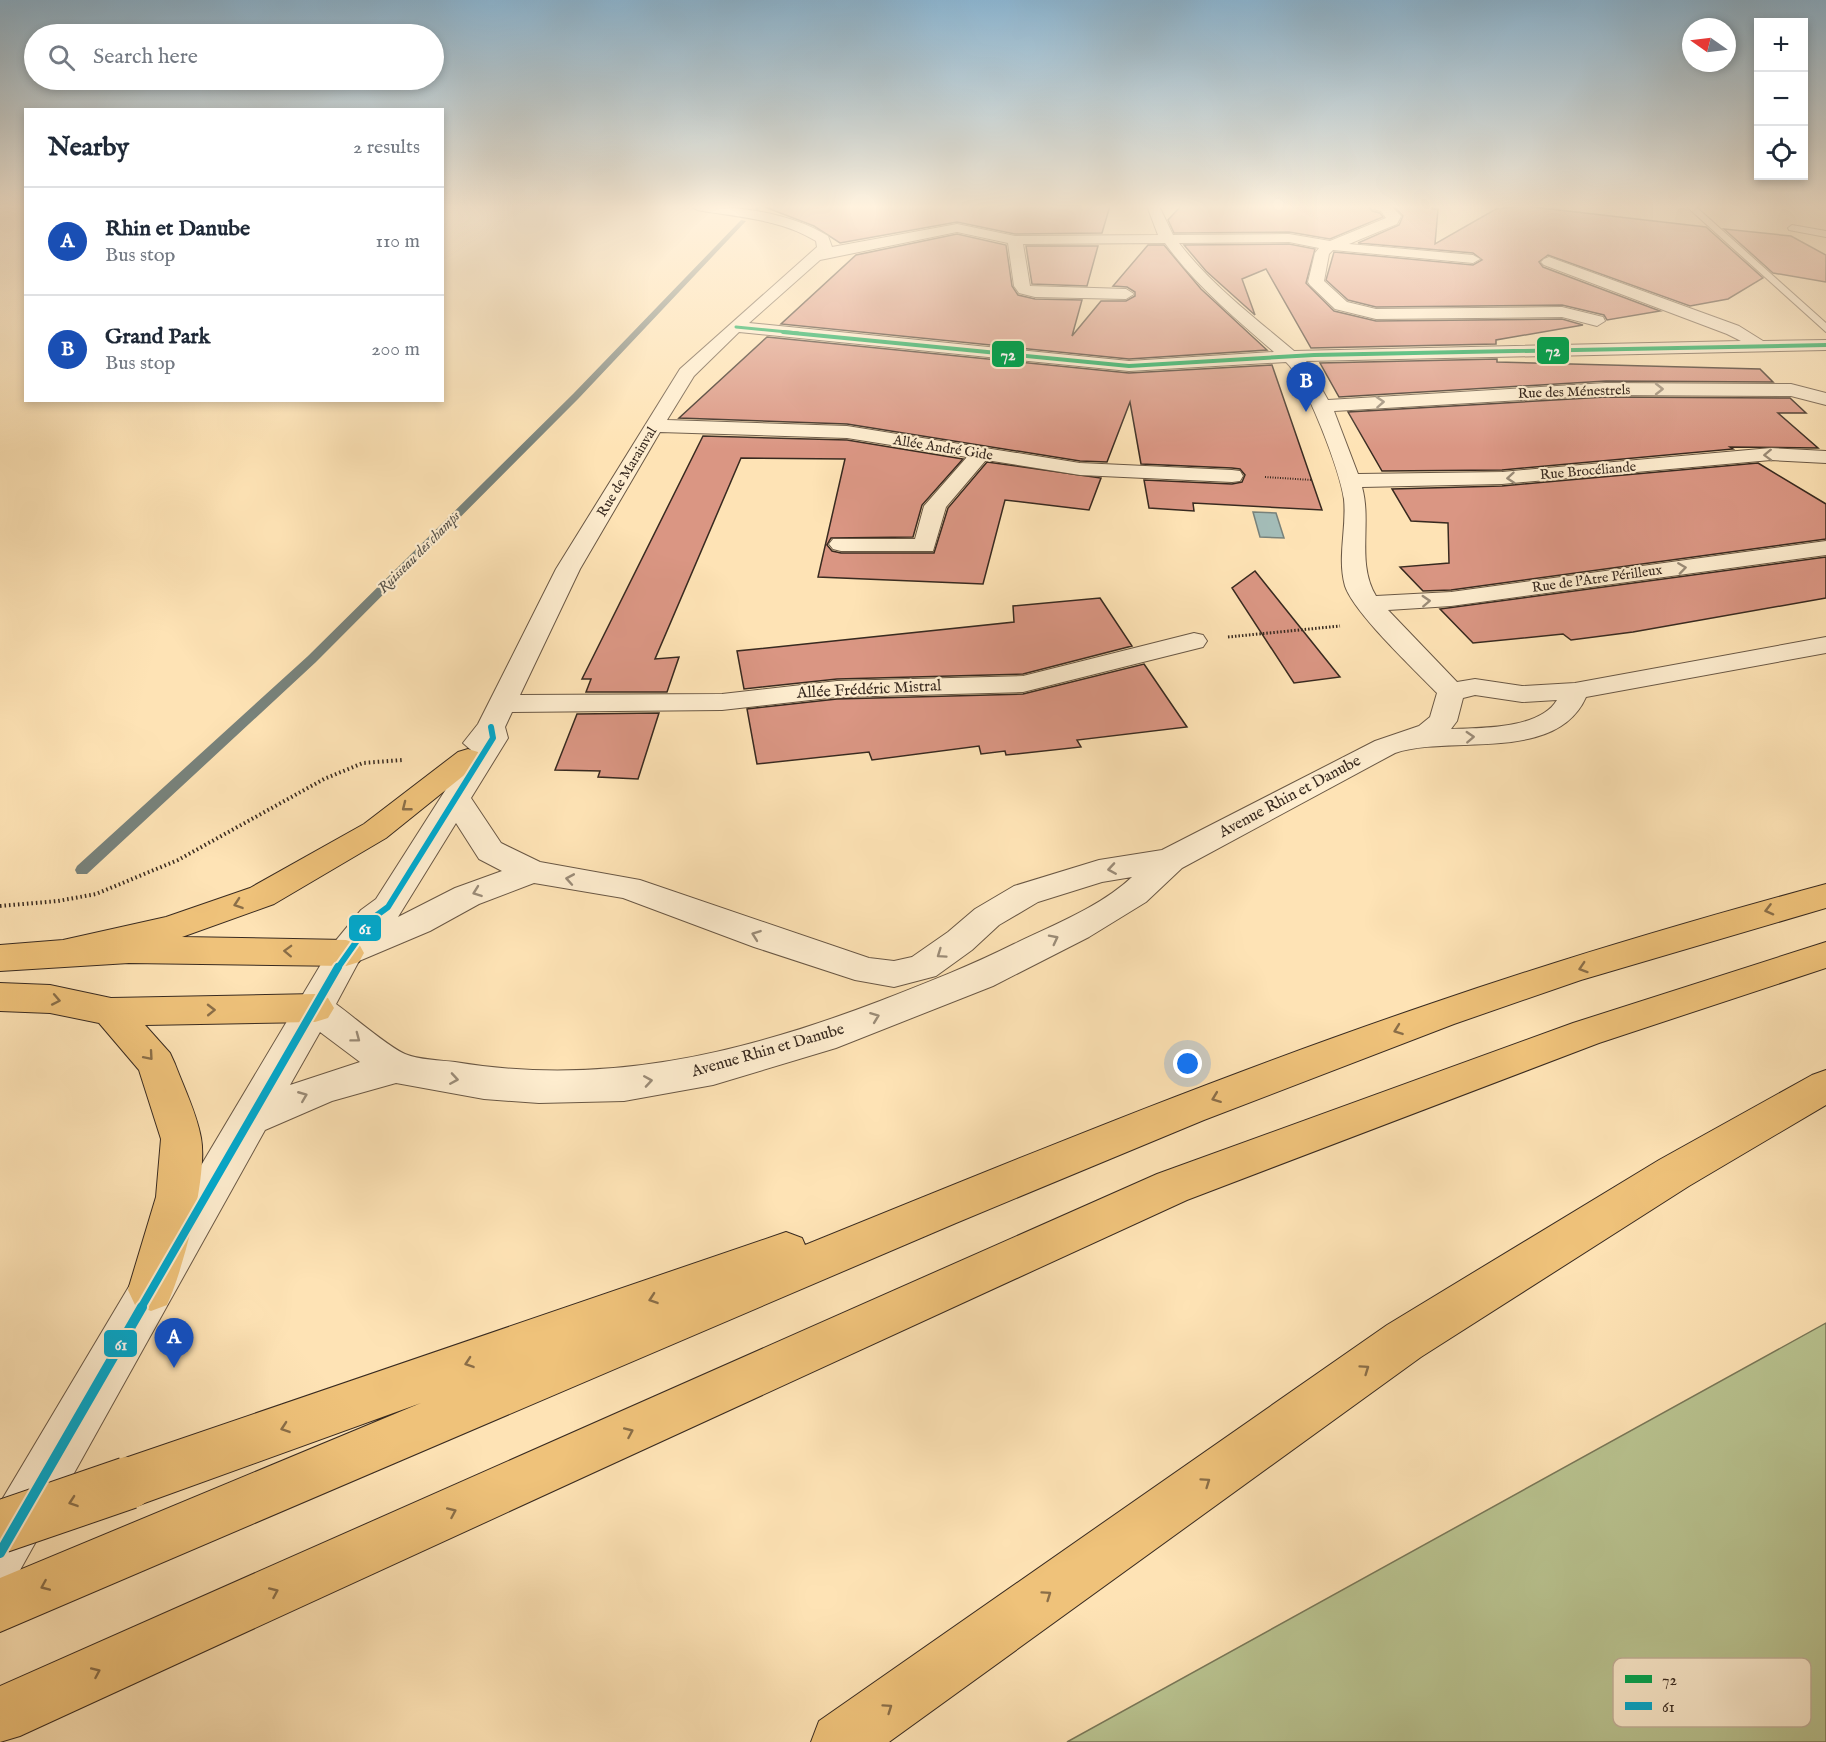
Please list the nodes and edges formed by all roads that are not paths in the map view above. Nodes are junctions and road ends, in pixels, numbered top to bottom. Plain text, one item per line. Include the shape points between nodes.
1 (781, 287) edge
2 (1023, 287) edge
3 (1211, 287) edge
4 (1322, 287) edge
5 (1617, 287) edge
6 (1780, 287) edge
7 (1126, 294) dead end
8 (1597, 321) dead end
9 (736, 327) junction
10 (1826, 329) edge
11 (1826, 345) edge
12 (1760, 346) junction
13 (1292, 357) junction
14 (1826, 399) edge
15 (1322, 406) junction
16 (654, 426) junction
17 (980, 455) junction
18 (1826, 457) edge
19 (1232, 476) road end
20 (1350, 481) junction
21 (841, 544) dead end
22 (1826, 548) edge
23 (1376, 613) junction
24 (1194, 641) road end
25 (1826, 645) edge
26 (1575, 691) junction
27 (1451, 692) junction
28 (497, 716) junction
29 (1411, 738) junction
30 (468, 758) junction
31 (455, 798) junction
32 (1170, 860) junction
33 (532, 872) junction
34 (1826, 896) edge
35 (373, 918) junction
36 (73, 951) junction
37 (346, 952) junction
38 (1826, 955) edge
39 (0, 958) edge
40 (0, 997) edge
41 (315, 1008) junction
42 (111, 1012) junction
43 (396, 1068) junction
44 (1826, 1086) edge
45 (249, 1119) junction
46 (1105, 1140) junction
47 (151, 1290) junction
48 (0, 1527) edge
49 (0, 1553) edge
50 (0, 1605) edge
51 (21, 1706) edge
52 (840, 1742) edge

1 - 9 street, Rue de Marainval
2 - 7 street via 1035,292
3 - 13 street
4 - 8 street via 1341,306 1376,314 1562,312
5 - 12 street via 1733,330
6 - 10 lane
9 - 13 street via 1129,366
9 - 16 street, Rue de Marainval via 686,373
11 - 12 street
12 - 13 street
13 - 15 street
15 -> 14 street, Rue des Ménestrels via 1606,389 1791,390
15 - 20 street
16 - 17 street, Allée André Gide via 847,432
16 - 28 street, Rue de Marainval via 568,570
17 - 19 street, Allée André Gide via 1080,470
17 - 21 street via 935,506 925,546
18 -> 20 street, Rue Brocéliande via 1771,454 1502,478
20 - 23 street via 1355,500 1353,561 1358,587
23 -> 22 street, Rue de l'Atre Périlleux via 1450,599
23 - 27 street
24 - 28 street, Allée Frédéric Mistral via 1023,684 837,688 722,702
25 - 26 street
26 - 27 street via 1522,694 1474,687
29 -> 26 street, Avenue Rhin et Danube via 1473,737 1533,730 1563,713
27 - 29 street, Avenue Rhin et Danube via 1443,721 1429,732
28 - 30 street, Rue de Marainval
28 - 31 street, Rue de Marainval via 493,738
29 - 32 street, Avenue Rhin et Danube via 1385,747
30 - 35 street, Rue de Marainval via 395,871 374,907
30 -> 36 highway via 375,831 262,896 171,928
31 - 33 street, Avenue Rhin et Danube via 490,851
31 - 35 street, Rue de Marainval via 388,907
32 -> 33 street, Avenue Rhin et Danube via 1099,871 1026,894 987,917 923,967 894,974 868,971 789,946 628,888
43 -> 32 street, Avenue Rhin et Danube via 484,1083 539,1087 624,1085 713,1070 823,1038 980,977 1134,894
33 -> 37 street, Avenue Rhin et Danube via 467,896 418,922
34 -> 46 highway via 1718,924 1431,1018
35 - 37 street, Rue de Marainval
37 -> 36 highway via 171,948
36 - 39 highway
37 - 41 street, Rue de Marainval
51 -> 38 highway via 1172,1187 1586,1033
40 -> 42 highway via 50,999
42 -> 41 highway
41 -> 43 street, Avenue Rhin et Danube
41 - 45 street, Rue de Marainval
42 -> 47 highway via 156,1064 181,1139 177,1197
45 -> 43 street, Avenue Rhin et Danube via 323,1088
52 -> 44 highway via 1404,1341 1674,1173
45 - 47 street, Rue de Marainval
46 -> 48 highway, bridge
46 -> 50 highway
47 - 49 street, Rue de Marainval

